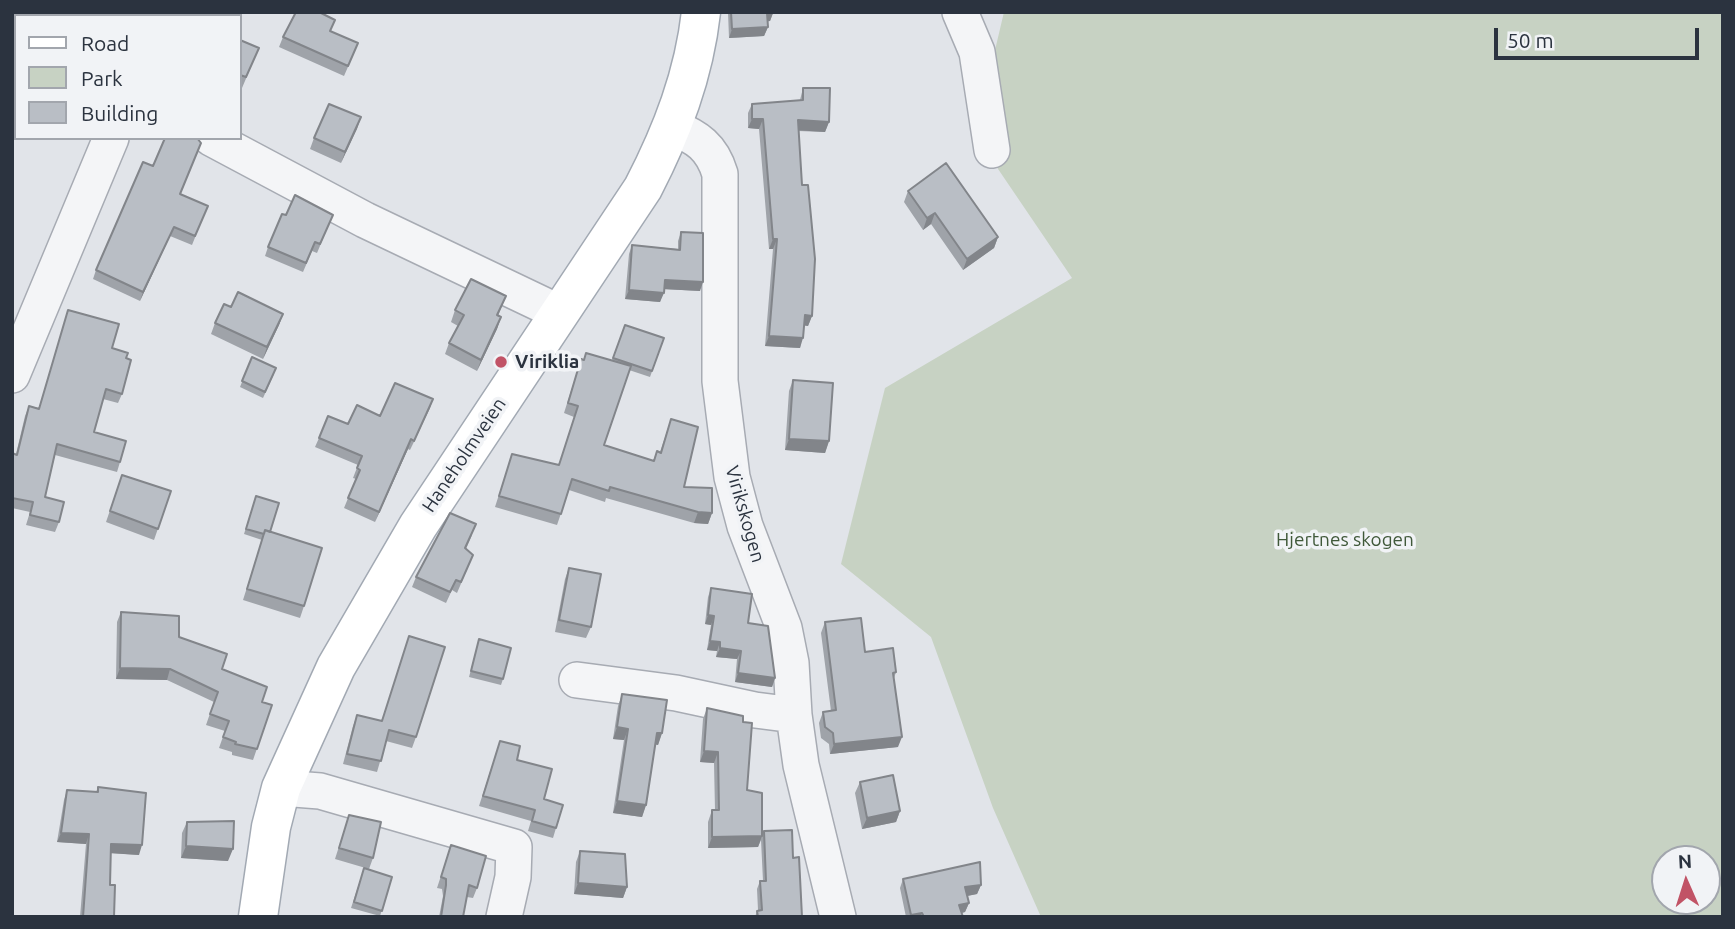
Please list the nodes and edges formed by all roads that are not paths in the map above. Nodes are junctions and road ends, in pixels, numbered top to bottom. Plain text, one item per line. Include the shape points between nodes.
1 (701, 12) edge
2 (960, 12) edge
3 (672, 127) junction
4 (110, 140) edge
5 (215, 140) edge
6 (992, 150) dead end
7 (560, 313) junction
8 (12, 376) edge
9 (577, 680) dead end
10 (794, 715) junction
11 (281, 788) junction
12 (258, 917) edge
13 (504, 917) edge
14 (838, 917) edge

1 - 3 main road, Haneholmveien via 692,68
2 - 6 street via 977,52
3 - 7 main road, Haneholmveien via 643,188
3 - 10 street, Virikskogen via 695,136 715,158 720,174 723,422 745,526 784,628
4 - 8 street
5 - 7 street via 365,220
7 - 11 main road, Haneholmveien via 418,526 337,667
9 - 10 street
10 - 14 street, Virikskogen
11 - 12 main road, Haneholmveien
11 - 13 street via 320,791 514,847

